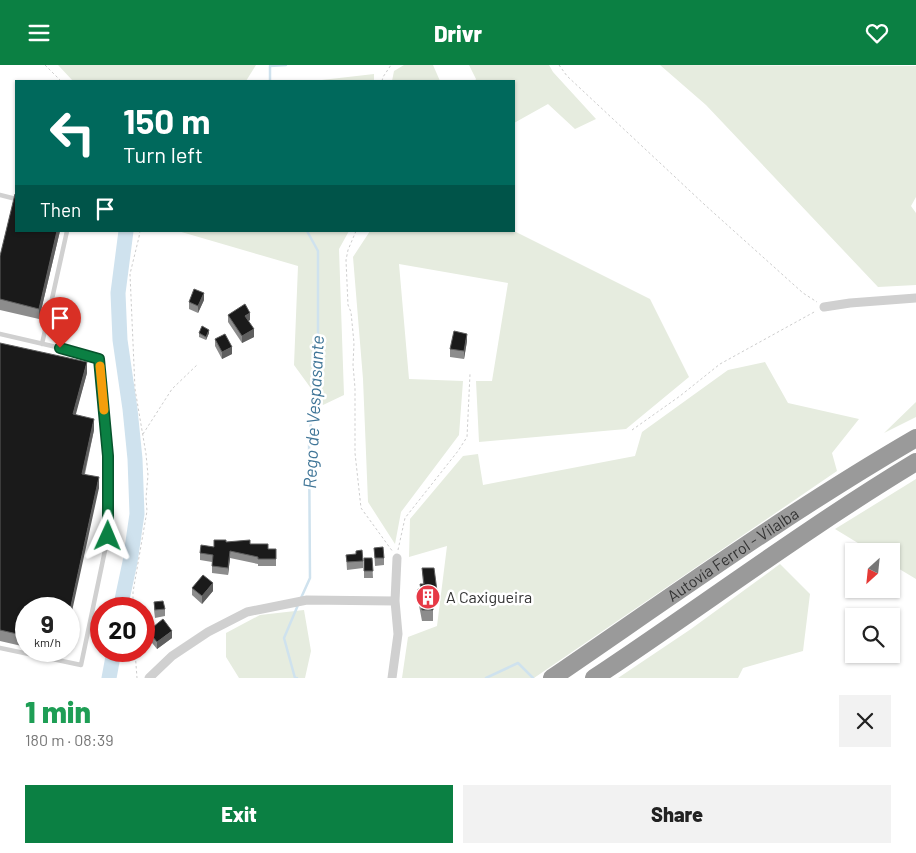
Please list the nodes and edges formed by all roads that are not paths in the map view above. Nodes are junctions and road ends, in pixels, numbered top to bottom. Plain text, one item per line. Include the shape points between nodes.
1 (1, 195) edge
2 (15, 199) edge
3 (0, 202) edge
4 (67, 232) edge
5 (916, 298) edge
6 (824, 307) road end
7 (0, 334) edge
8 (42, 344) junction
9 (916, 438) edge
10 (916, 462) edge
11 (397, 558) road end
12 (395, 601) junction
13 (0, 648) edge
14 (149, 678) edge
15 (392, 678) edge
16 (552, 678) edge
17 (594, 678) edge

1 - 2 lane
1 - 3 lane
4 - 8 lane
5 - 6 street
7 - 8 lane
8 - 13 lane via 99,359 108,456 108,536 81,665
9 - 16 highway, Autovía Ferrol - Vilalba via 752,540
10 - 17 highway, Autovía Ferrol - Vilalba
11 - 12 street
12 - 14 street via 307,600 247,612 172,656
12 - 15 street via 398,634

